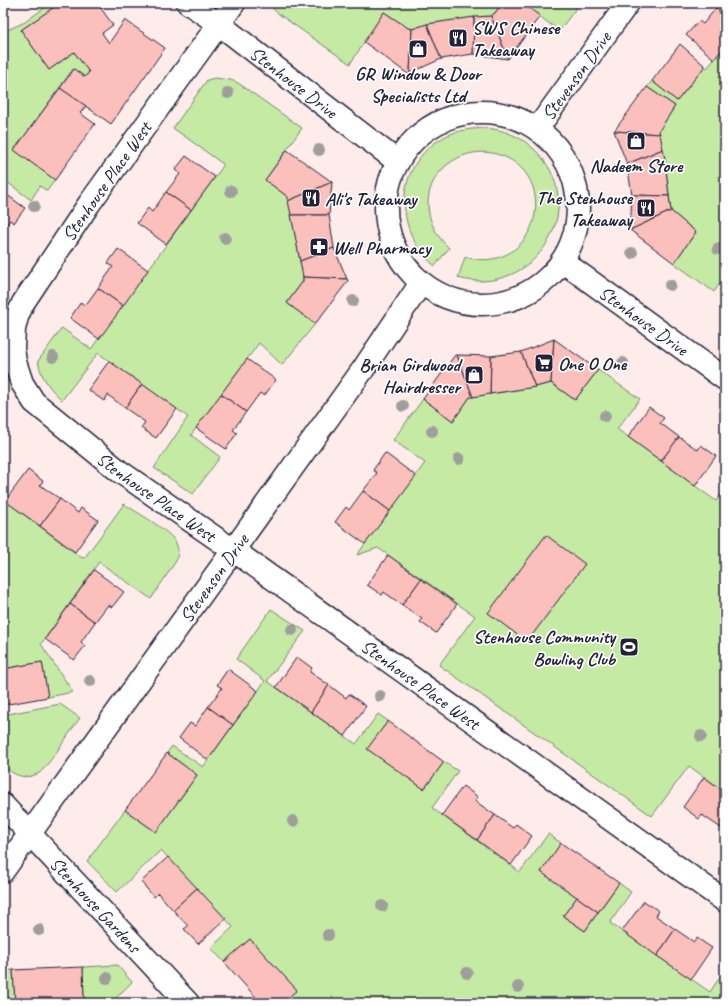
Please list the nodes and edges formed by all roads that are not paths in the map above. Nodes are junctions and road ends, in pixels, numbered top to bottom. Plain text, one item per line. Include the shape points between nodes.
1 (188, 3) edge
2 (234, 3) edge
3 (628, 3) edge
4 (219, 24) junction
5 (537, 129) junction
6 (398, 162) junction
7 (562, 261) junction
8 (421, 282) junction
9 (725, 379) edge
10 (233, 550) junction
11 (3, 805) edge
12 (30, 834) junction
13 (3, 871) edge
14 (725, 900) edge
15 (188, 1003) edge

1 - 4 street, Stenhouse Drive
2 - 4 street, Stenhouse Place West
3 - 5 street, Stevenson Drive
4 - 6 street, Stenhouse Drive
4 - 10 street, Stenhouse Place West via 32,287 17,317 13,349 22,383 34,402 119,471
5 - 6 street via 504,114 486,112 451,117 420,134
5 - 7 street via 550,139 560,152 575,181 578,214 570,246
6 - 8 street via 390,179 386,217 397,253
7 - 8 street via 541,284 527,293 497,303 470,303 449,298
7 - 9 street, Stenhouse Drive
8 - 10 street, Stevenson Drive via 364,368
10 - 12 street, Stevenson Drive
10 - 14 street, Stenhouse Place West
11 - 12 street, Stenhouse Gardens
12 - 13 street, Stevenson Drive
12 - 15 street, Stenhouse Gardens

